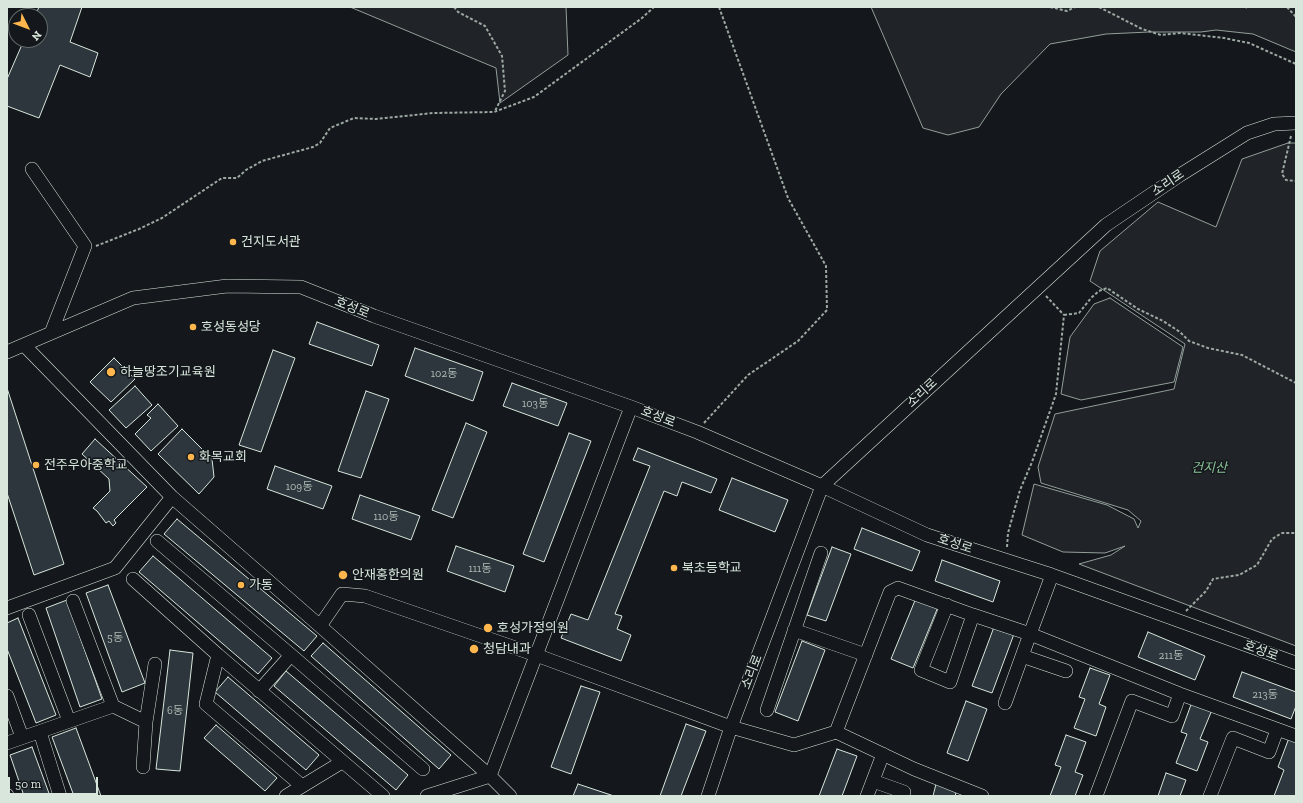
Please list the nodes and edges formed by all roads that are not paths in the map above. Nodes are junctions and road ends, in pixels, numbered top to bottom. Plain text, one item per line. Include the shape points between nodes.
1 (1295, 123) edge
2 (32, 169) dead end
3 (51, 333) junction
4 (24, 345) junction
5 (7, 352) edge
6 (631, 407) junction
7 (822, 486) junction
8 (172, 497) junction
9 (157, 541) dead end
10 (821, 553) dead end
11 (1052, 575) junction
12 (132, 579) dead end
13 (73, 601) dead end
14 (947, 605) junction
15 (7, 608) edge
16 (29, 615) dead end
17 (973, 616) junction
18 (320, 626) junction
19 (794, 630) junction
20 (1030, 634) junction
21 (291, 655) junction
22 (536, 655) junction
23 (866, 655) junction
24 (218, 656) junction
25 (1022, 656) junction
26 (1296, 663) edge
27 (155, 664) dead end
28 (1066, 670) dead end
29 (259, 691) junction
30 (1180, 694) junction
31 (7, 696) edge
32 (1005, 703) dead end
33 (113, 706) junction
34 (767, 710) dead end
35 (69, 721) junction
36 (146, 722) junction
37 (731, 727) junction
38 (1278, 730) junction
39 (40, 732) junction
40 (836, 732) junction
41 (1296, 736) edge
42 (22, 737) junction
43 (7, 743) edge
44 (883, 754) junction
45 (342, 762) junction
46 (144, 767) dead end
47 (423, 769) dead end
48 (490, 776) junction
49 (873, 781) junction
50 (302, 786) junction
51 (60, 796) edge
52 (286, 796) edge
53 (383, 796) edge
54 (426, 796) edge
55 (510, 796) edge
56 (708, 796) edge
57 (867, 796) edge
58 (902, 796) edge
59 (982, 796) edge
60 (1096, 796) edge
61 (1210, 796) edge

1 - 7 street, 소리로 via 1274,124 1247,133 1106,225
2 - 3 street via 85,246
3 - 4 street, 호성로
3 - 6 street, 호성로 via 133,298 227,286 301,287 374,316
4 - 5 street, 호성로
4 - 8 street
6 - 7 street, 호성로 via 697,432
6 - 22 street
7 - 11 street, 호성로 via 927,535
7 - 37 street, 소리로
8 - 15 street via 115,568
8 - 18 street
9 - 21 street
10 - 19 street
11 - 20 street
11 - 26 street, 호성로
12 - 24 street
13 - 33 street
14 - 17 street
14 - 17 street via 921,670 950,682
14 - 23 street via 898,588 890,592
16 - 35 street
17 - 20 street
18 - 22 street via 342,594 365,596
18 - 48 street
19 - 23 street
19 - 34 street
20 - 25 street
20 - 30 street
21 - 29 street
21 - 47 street
22 - 37 street
22 - 48 street
23 - 40 street
24 - 29 street
24 - 50 street via 206,704
25 - 28 street
25 - 32 street
27 - 36 street
29 - 45 street
30 - 38 street
30 - 60 street via 1172,716 1132,701
31 - 42 street
33 - 35 street
33 - 36 street
35 - 39 street
36 - 46 street
37 - 40 street via 794,745
37 - 56 street, 소리로
38 - 41 street
38 - 61 street via 1269,752 1233,738
39 - 42 street
39 - 51 street
40 - 44 street
42 - 43 street
44 - 49 street
44 - 59 street
45 - 50 street
45 - 53 street
48 - 54 street
48 - 55 street
49 - 57 street
49 - 58 street via 904,792
50 - 52 street

